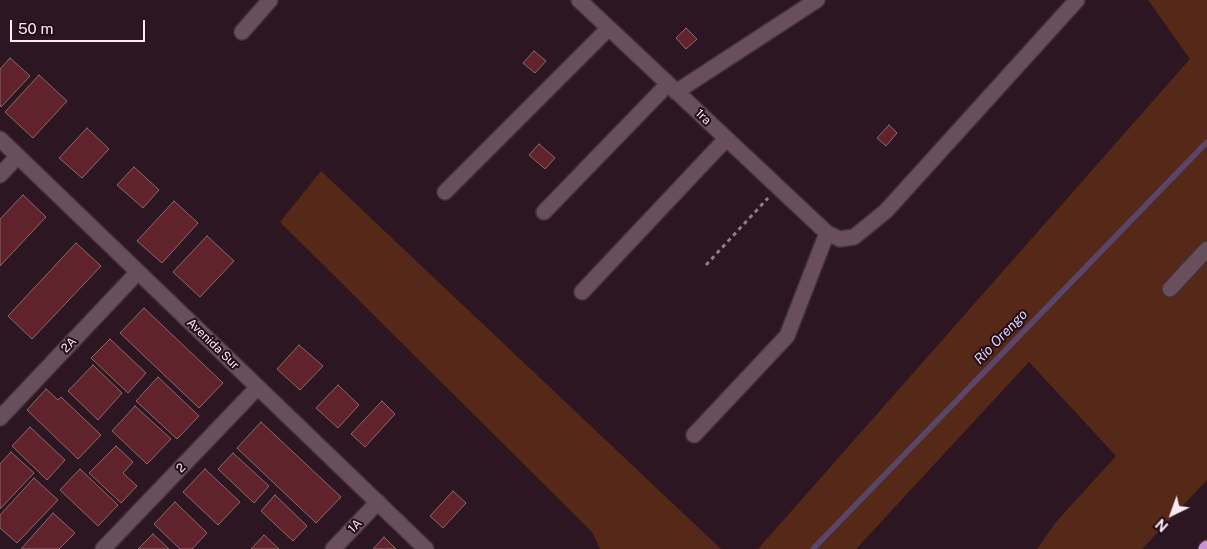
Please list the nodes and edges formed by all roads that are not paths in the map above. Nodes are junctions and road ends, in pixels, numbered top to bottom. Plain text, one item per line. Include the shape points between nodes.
1 (270, 0) edge
2 (579, 0) edge
3 (817, 0) edge
4 (1077, 0) edge
5 (609, 28) junction
6 (242, 32) dead end
7 (672, 88) junction
8 (0, 139) edge
9 (726, 139) junction
10 (18, 156) junction
11 (0, 175) edge
12 (444, 192) dead end
13 (544, 212) dead end
14 (826, 233) junction
15 (1207, 249) edge
16 (138, 272) junction
17 (1170, 289) dead end
18 (582, 292) dead end
19 (258, 387) junction
20 (0, 418) edge
21 (694, 435) dead end
22 (378, 502) junction
23 (104, 549) edge
24 (333, 549) edge
25 (426, 549) edge

1 - 6 street
2 - 5 street, 1ra
3 - 7 street
4 - 14 street via 886,210 854,237 840,239
5 - 7 street, 1ra
5 - 12 street
7 - 9 street, 1ra
7 - 13 street
8 - 10 street, Avenida Sur
9 - 14 street, 1ra
9 - 18 street
10 - 11 street
10 - 16 street, Avenida Sur
14 - 21 street via 787,336
15 - 17 street
16 - 19 street, Avenida Sur
16 - 20 street, 2A
19 - 22 street, Avenida Sur
19 - 23 street, 2
22 - 24 street, 1A
22 - 25 street, Avenida Sur

